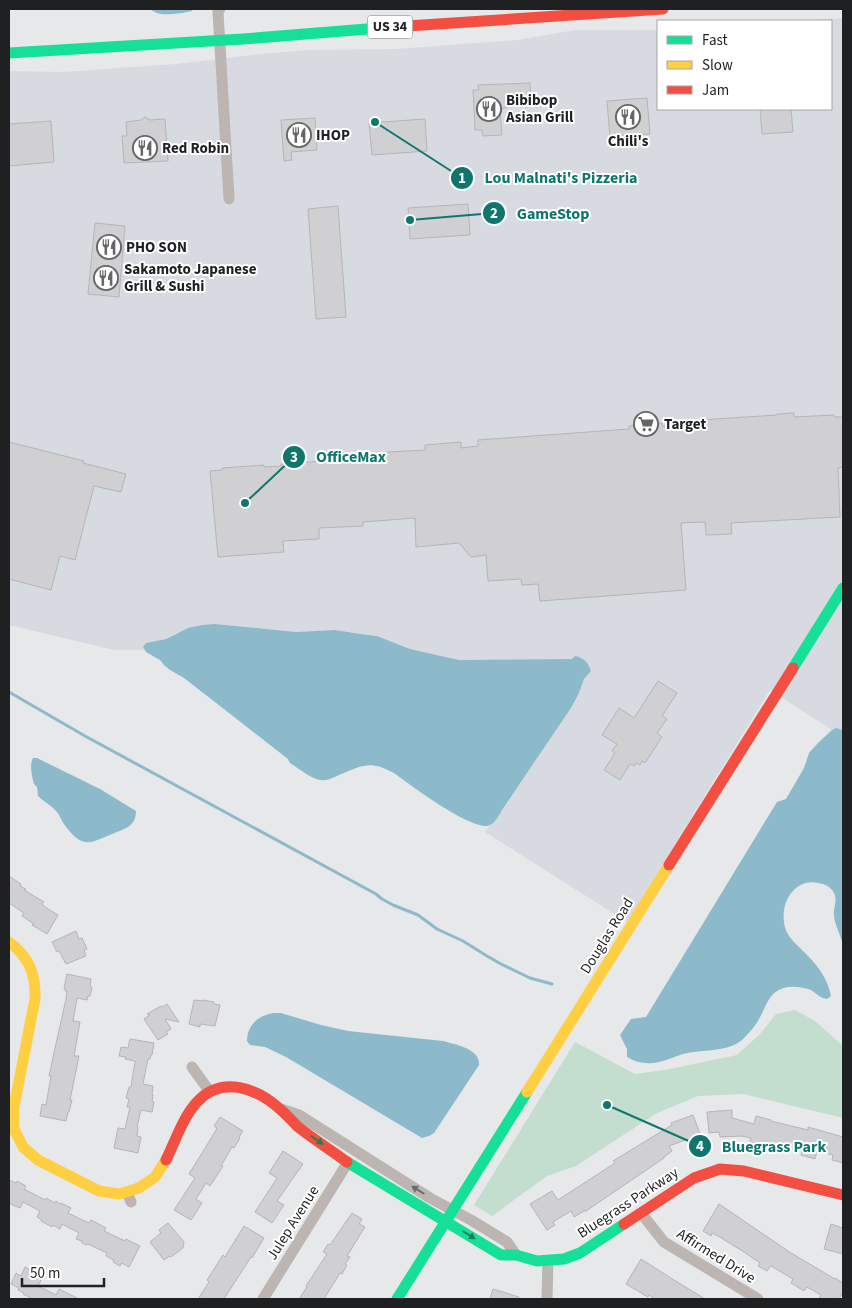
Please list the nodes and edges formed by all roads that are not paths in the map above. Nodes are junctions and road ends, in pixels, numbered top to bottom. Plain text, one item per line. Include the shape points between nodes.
1 (663, 9) edge
2 (217, 10) edge
3 (220, 40) junction
4 (9, 53) edge
5 (229, 199) dead end
6 (843, 588) edge
7 (9, 942) edge
8 (192, 1067) dead end
9 (210, 1092) junction
10 (280, 1109) junction
11 (348, 1162) junction
12 (843, 1195) edge
13 (452, 1210) junction
14 (640, 1213) junction
15 (445, 1222) junction
16 (516, 1255) junction
17 (548, 1261) junction
18 (263, 1299) edge
19 (396, 1299) edge
20 (548, 1299) edge
21 (758, 1299) edge

1 - 3 street, US 34
2 - 3 street
3 - 4 street, US 34
3 - 5 street
6 - 13 street, Douglas Road
7 - 9 street, Bluegrass Parkway via 30,965 35,981 35,999 14,1107 14,1129 15,1142 38,1160 99,1191 129,1197 155,1177 188,1114
8 - 9 street
9 - 10 street, Bluegrass Parkway via 223,1087 241,1087 259,1094
10 -> 11 street, Bluegrass Parkway via 297,1126
13 -> 10 street, Bluegrass Parkway via 299,1115
11 - 15 street, Bluegrass Parkway
11 - 18 street, Julep Avenue
12 - 14 street, Bluegrass Parkway via 744,1171 720,1170 694,1178
13 - 15 street, Douglas Road
13 - 16 street, Bluegrass Parkway via 507,1242
14 - 17 street, Bluegrass Parkway via 580,1253
14 - 21 street, Affirmed Drive via 664,1242
15 -> 16 street, Bluegrass Parkway via 501,1255
15 - 19 street, Douglas Road
16 - 17 street, Bluegrass Parkway
17 - 20 street

